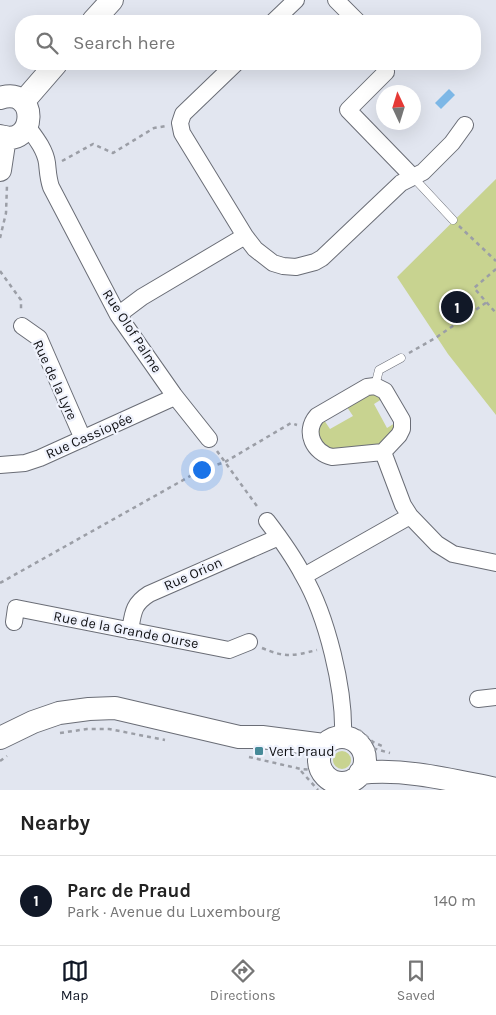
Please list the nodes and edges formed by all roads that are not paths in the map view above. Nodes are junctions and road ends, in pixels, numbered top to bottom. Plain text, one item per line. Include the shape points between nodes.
1 (112, 0) edge
2 (296, 0) edge
3 (336, 0) edge
4 (98, 15) edge
5 (280, 15) edge
6 (351, 15) edge
7 (51, 70) edge
8 (229, 70) edge
9 (386, 70) edge
10 (0, 98) edge
11 (23, 102) junction
12 (465, 125) dead end
13 (27, 126) junction
14 (2, 137) edge
15 (4, 176) edge
16 (413, 177) junction
17 (453, 220) road end
18 (245, 236) junction
19 (118, 315) junction
20 (22, 326) road end
21 (401, 358) road end
22 (375, 386) junction
23 (174, 395) junction
24 (83, 438) junction
25 (209, 439) road end
26 (383, 452) junction
27 (0, 465) edge
28 (410, 516) junction
29 (267, 521) road end
30 (278, 537) junction
31 (496, 563) edge
32 (304, 576) junction
33 (14, 622) dead end
34 (130, 631) junction
35 (249, 642) road end
36 (496, 697) edge
37 (478, 700) dead end
38 (6, 745) edge
39 (337, 762) edge
40 (421, 774) junction
41 (496, 788) edge

1 - 4 street
2 - 5 street
3 - 6 street
7 - 11 street
8 - 18 street via 183,114 180,123 182,133
9 - 16 street via 348,110
10 - 11 street via 12,96
11 - 13 street via 29,112
12 - 16 street via 423,172
13 - 14 street via 16,136
13 - 19 street, Rue Olof Palme via 40,143 51,187
14 - 15 street
16 - 17 lane
16 - 18 street via 401,183 322,258 305,265 273,263
18 - 19 street via 142,297
19 - 23 street, Rue Olof Palme
20 - 24 street, Rue de la Lyre via 38,338
21 - 22 lane via 379,370
22 - 26 street via 385,392 402,420 399,435
22 - 26 street via 367,387 317,416 312,421 311,437 324,455 332,457
23 - 24 street, Rue Cassiopée
23 - 25 street, Rue Olof Palme
24 - 27 street, Rue Cassiopée via 40,458
26 - 28 street via 400,499
28 - 31 street via 448,552
28 - 32 street
29 - 30 street
30 - 32 street
30 - 34 street, Rue Orion via 149,594 140,600 134,611
32 - 39 street via 330,645 341,705
33 - 34 street, Rue de la Grande Ourse via 16,608
34 - 35 street, Rue de la Grande Ourse via 229,650
36 - 37 street
38 - 39 street via 33,722 58,714 115,708 244,746
39 - 40 street via 380,759
39 - 40 street via 364,762 360,773
40 - 41 street

